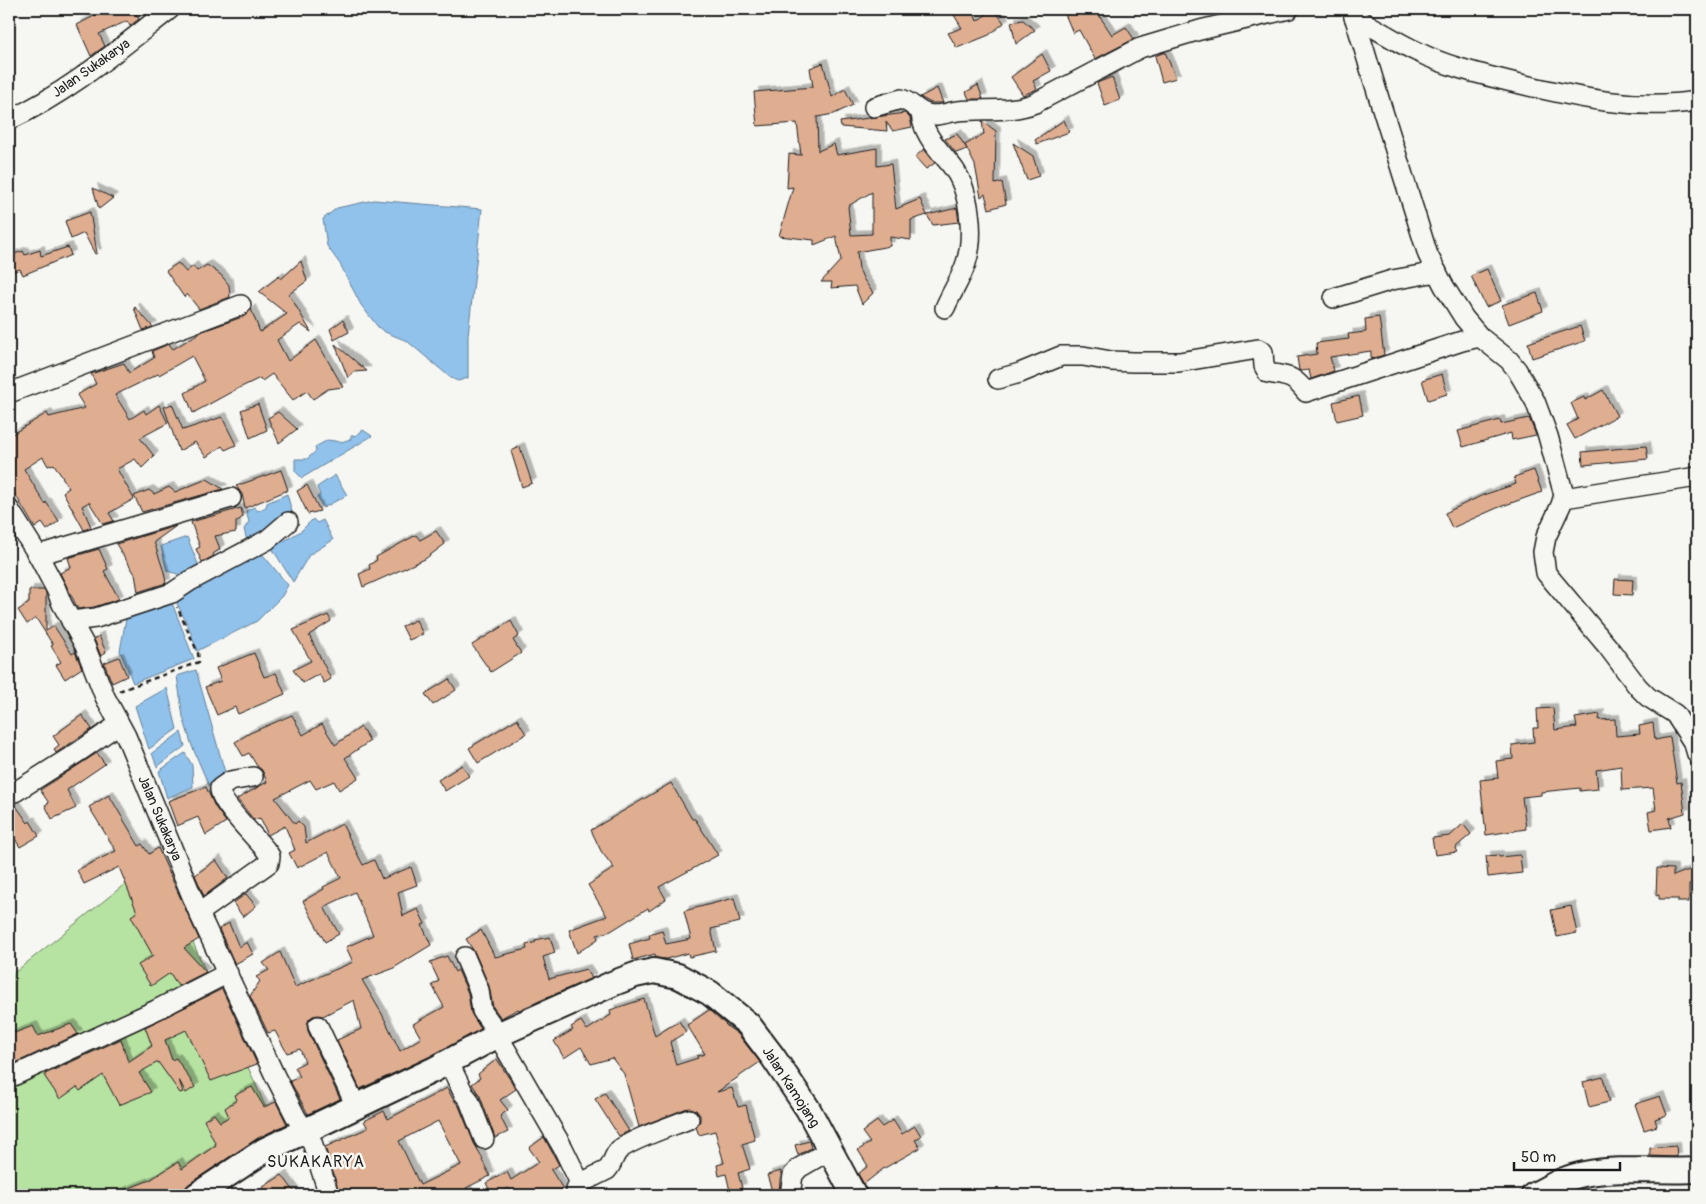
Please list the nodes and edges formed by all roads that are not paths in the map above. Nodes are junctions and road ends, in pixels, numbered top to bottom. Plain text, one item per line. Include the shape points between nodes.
1 (170, 9) edge
2 (1289, 9) edge
3 (1353, 13) edge
4 (1697, 101) edge
5 (874, 107) dead end
6 (921, 112) junction
7 (9, 120) edge
8 (1437, 272) junction
9 (1334, 298) dead end
10 (242, 304) dead end
11 (945, 308) dead end
12 (1480, 338) junction
13 (998, 379) dead end
14 (9, 393) edge
15 (1697, 477) edge
16 (231, 498) dead end
17 (1564, 498) junction
18 (9, 509) edge
19 (288, 522) dead end
20 (38, 555) junction
21 (71, 621) junction
22 (119, 724) junction
23 (1697, 754) edge
24 (253, 776) dead end
25 (15, 792) dead end
26 (199, 913) junction
27 (465, 957) dead end
28 (228, 973) junction
29 (318, 1026) dead end
30 (497, 1036) junction
31 (448, 1061) junction
32 (9, 1078) edge
33 (356, 1106) junction
34 (689, 1119) dead end
35 (304, 1131) junction
36 (484, 1139) dead end
37 (830, 1150) junction
38 (1697, 1170) edge
39 (578, 1190) edge
40 (197, 1195) edge
41 (329, 1195) edge
42 (790, 1195) edge
43 (854, 1195) edge
44 (1534, 1195) edge

1 - 7 street, Jalan Sukakarya via 85,75
2 - 6 street via 1140,48 1028,106 935,115
3 - 4 street via 1418,52 1474,72 1618,104 1649,106
3 - 8 street via 1414,212
5 - 6 street via 901,99
6 - 11 street via 922,123 929,136 960,181 969,213 966,262
8 - 9 street via 1392,280
8 - 12 street
10 - 14 street
12 - 13 street via 1306,392 1291,377 1268,373 1263,352 1258,348 1179,362 1111,361 1066,356
12 - 17 street via 1509,360 1535,401
15 - 17 street
16 - 20 street
17 - 23 street via 1546,537 1543,552 1546,574 1638,687 1675,714
18 - 20 street, Jalan Sukakarya
19 - 21 street via 267,540 172,594 96,618
20 - 21 street, Jalan Sukakarya
21 - 22 street, Jalan Sukakarya
22 - 25 street
22 - 26 street, Jalan Sukakarya
24 - 26 street via 230,781 219,792 225,804 270,856 269,863
26 - 28 street, Jalan Sukakarya
27 - 30 street via 479,990 482,1011
28 - 32 street
28 - 35 street, Jalan Sukakarya
29 - 33 street
30 - 31 main road, Jalan Kamojang
30 - 37 main road, Jalan Kamojang via 614,983 654,971 678,976 710,993 748,1024 808,1109
30 - 39 street via 563,1148
31 - 33 main road, Jalan Kamojang
31 - 36 street via 469,1100
33 - 35 main road, Jalan Kamojang
34 - 39 street via 624,1145 607,1170
35 - 40 main road, Jalan Kamojang via 265,1150
35 - 41 street, Jalan Sukakarya via 312,1142
37 - 42 street via 799,1168 793,1175
37 - 43 main road, Jalan Kamojang
38 - 44 main road via 1584,1174 1568,1178

